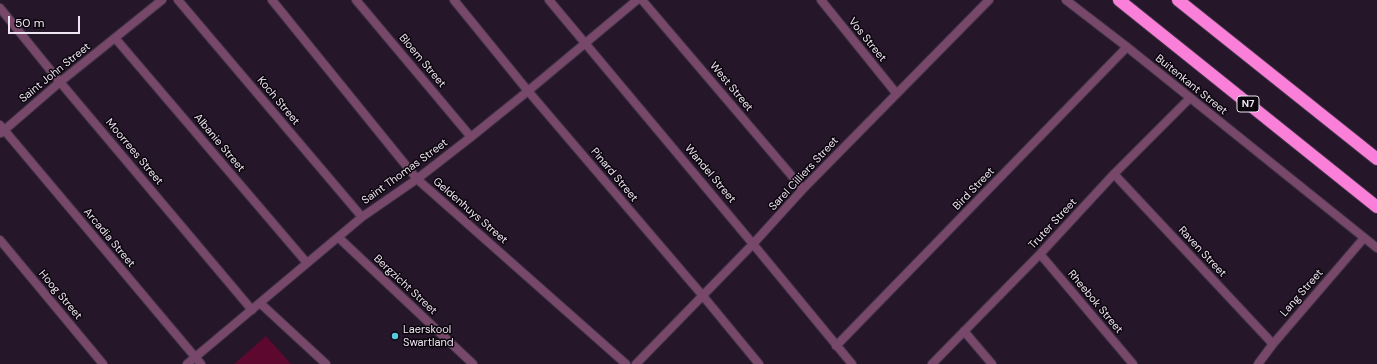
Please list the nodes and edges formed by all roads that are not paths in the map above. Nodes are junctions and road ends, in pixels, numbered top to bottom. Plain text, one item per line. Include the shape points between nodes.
1 (162, 0) edge
2 (178, 0) edge
3 (272, 0) edge
4 (356, 0) edge
5 (454, 0) edge
6 (549, 0) edge
7 (637, 0) edge
8 (642, 0) edge
9 (821, 0) edge
10 (989, 0) edge
11 (1066, 0) edge
12 (1119, 0) edge
13 (1178, 0) edge
14 (0, 8) edge
15 (115, 38) junction
16 (585, 42) junction
17 (1127, 47) junction
18 (60, 82) junction
19 (528, 91) junction
20 (896, 93) junction
21 (1190, 98) junction
22 (1, 129) edge
23 (472, 137) junction
24 (1377, 159) edge
25 (1114, 174) junction
26 (417, 179) junction
27 (803, 189) junction
28 (1377, 207) edge
29 (362, 217) junction
30 (339, 238) junction
31 (1364, 238) junction
32 (0, 240) edge
33 (753, 244) junction
34 (1377, 248) edge
35 (1040, 254) junction
36 (306, 263) junction
37 (703, 296) junction
38 (260, 303) junction
39 (252, 310) junction
40 (964, 331) junction
41 (1273, 344) junction
42 (836, 346) junction
43 (195, 357) junction
44 (103, 364) edge
45 (187, 364) edge
46 (202, 364) edge
47 (326, 364) edge
48 (473, 364) edge
49 (626, 364) edge
50 (636, 364) edge
51 (759, 364) edge
52 (852, 364) edge
53 (932, 364) edge
54 (992, 364) edge
55 (1133, 364) edge
56 (1258, 364) edge

1 - 15 street, Saint John Street
2 - 29 street, Koch Street
3 - 26 street, Geldenhuys Street
4 - 23 street, Bloem Street
5 - 19 street, Pinard Street
6 - 16 street, Wandel Street
7 - 16 street, Saint Thomas Street
8 - 27 street, West Street
9 - 20 street, Vos Street
10 - 20 street, Sarel Cilliers Street
11 - 17 street, Buitenkant Street
12 - 28 highway, N7
13 - 24 highway
14 - 18 street, Moorrees Street
15 - 18 street, Saint John Street
15 - 36 street, Albanie Street
16 - 19 street, Saint Thomas Street
16 - 33 street, Wandel Street
17 - 21 street, Buitenkant Street
17 - 42 street, Bird Street
18 - 22 street, Saint John Street
18 - 39 street, Moorrees Street
19 - 23 street, Saint Thomas Street
19 - 37 street, Pinard Street
20 - 27 street, Sarel Cilliers Street
21 - 25 street, Truter Street
21 - 31 street, Buitenkant Street
22 - 43 street, Arcadia Street
23 - 26 street, Saint Thomas Street
25 - 35 street, Truter Street
25 - 41 street, Raven Street
26 - 29 street, Saint Thomas Street
26 - 49 street, Geldenhuys Street
27 - 33 street, Sarel Cilliers Street
29 - 30 street, Saint Thomas Street
30 - 36 street, Saint Thomas Street
30 - 48 street, Bergzicht Street
31 - 34 street, Buitenkant Street
31 - 41 street, Lang Street
32 - 44 street, Hoog Street
33 - 37 street, Sarel Cilliers Street
33 - 42 street, Wandel Street
35 - 40 street, Truter Street
35 - 55 street, Rheebok Street
36 - 38 street, Saint Thomas Street
37 - 50 street, Sarel Cilliers Street
37 - 51 street, Pinard Street
38 - 39 street, Saint Thomas Street
38 - 47 street
39 - 43 street, Saint Thomas Street
40 - 53 street, Truter Street
40 - 54 street
41 - 56 street, Lang Street
42 - 52 street, Wandel Street
43 - 45 street, Saint Thomas Street
43 - 46 street, Arcadia Street

